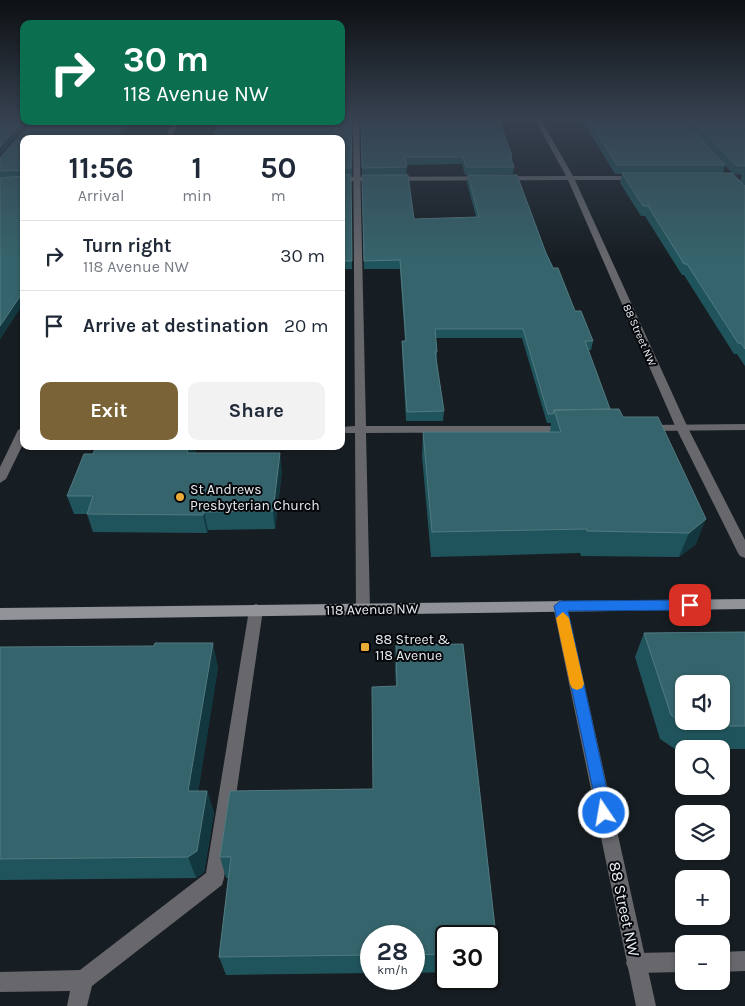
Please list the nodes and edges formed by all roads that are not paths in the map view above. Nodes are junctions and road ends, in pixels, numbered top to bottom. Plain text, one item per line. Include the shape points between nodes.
1 (358, 165) edge
2 (563, 165) edge
3 (570, 177) junction
4 (345, 178) edge
5 (358, 178) junction
6 (646, 178) edge
7 (745, 427) edge
8 (633, 428) edge
9 (682, 428) junction
10 (584, 429) edge
11 (345, 430) edge
12 (360, 430) junction
13 (20, 441) edge
14 (0, 479) edge
15 (745, 552) edge
16 (745, 604) edge
17 (560, 606) junction
18 (363, 609) junction
19 (256, 610) junction
20 (0, 614) edge
21 (745, 961) edge
22 (675, 962) edge
23 (730, 962) edge
24 (636, 963) junction
25 (83, 980) junction
26 (0, 982) edge
27 (77, 1006) edge
28 (646, 1006) edge

1 - 5 street
2 - 3 street, 88 Street NW
3 - 5 street
3 - 6 street
3 - 9 street, 88 Street NW
4 - 5 street
5 - 12 street
7 - 9 street
8 - 9 street
9 - 15 street, 88 Street NW
10 - 12 street
11 - 12 street
12 - 18 street
13 - 14 street
16 - 17 main road, 118 Avenue NW
17 - 18 main road, 118 Avenue NW
17 - 24 street, 88 Street NW
18 - 19 main road, 118 Avenue NW
19 - 20 main road, 118 Avenue NW
19 - 25 street via 215,878
21 - 23 street
22 - 24 street
24 - 28 street, 88 Street NW
25 - 26 street
25 - 27 street

